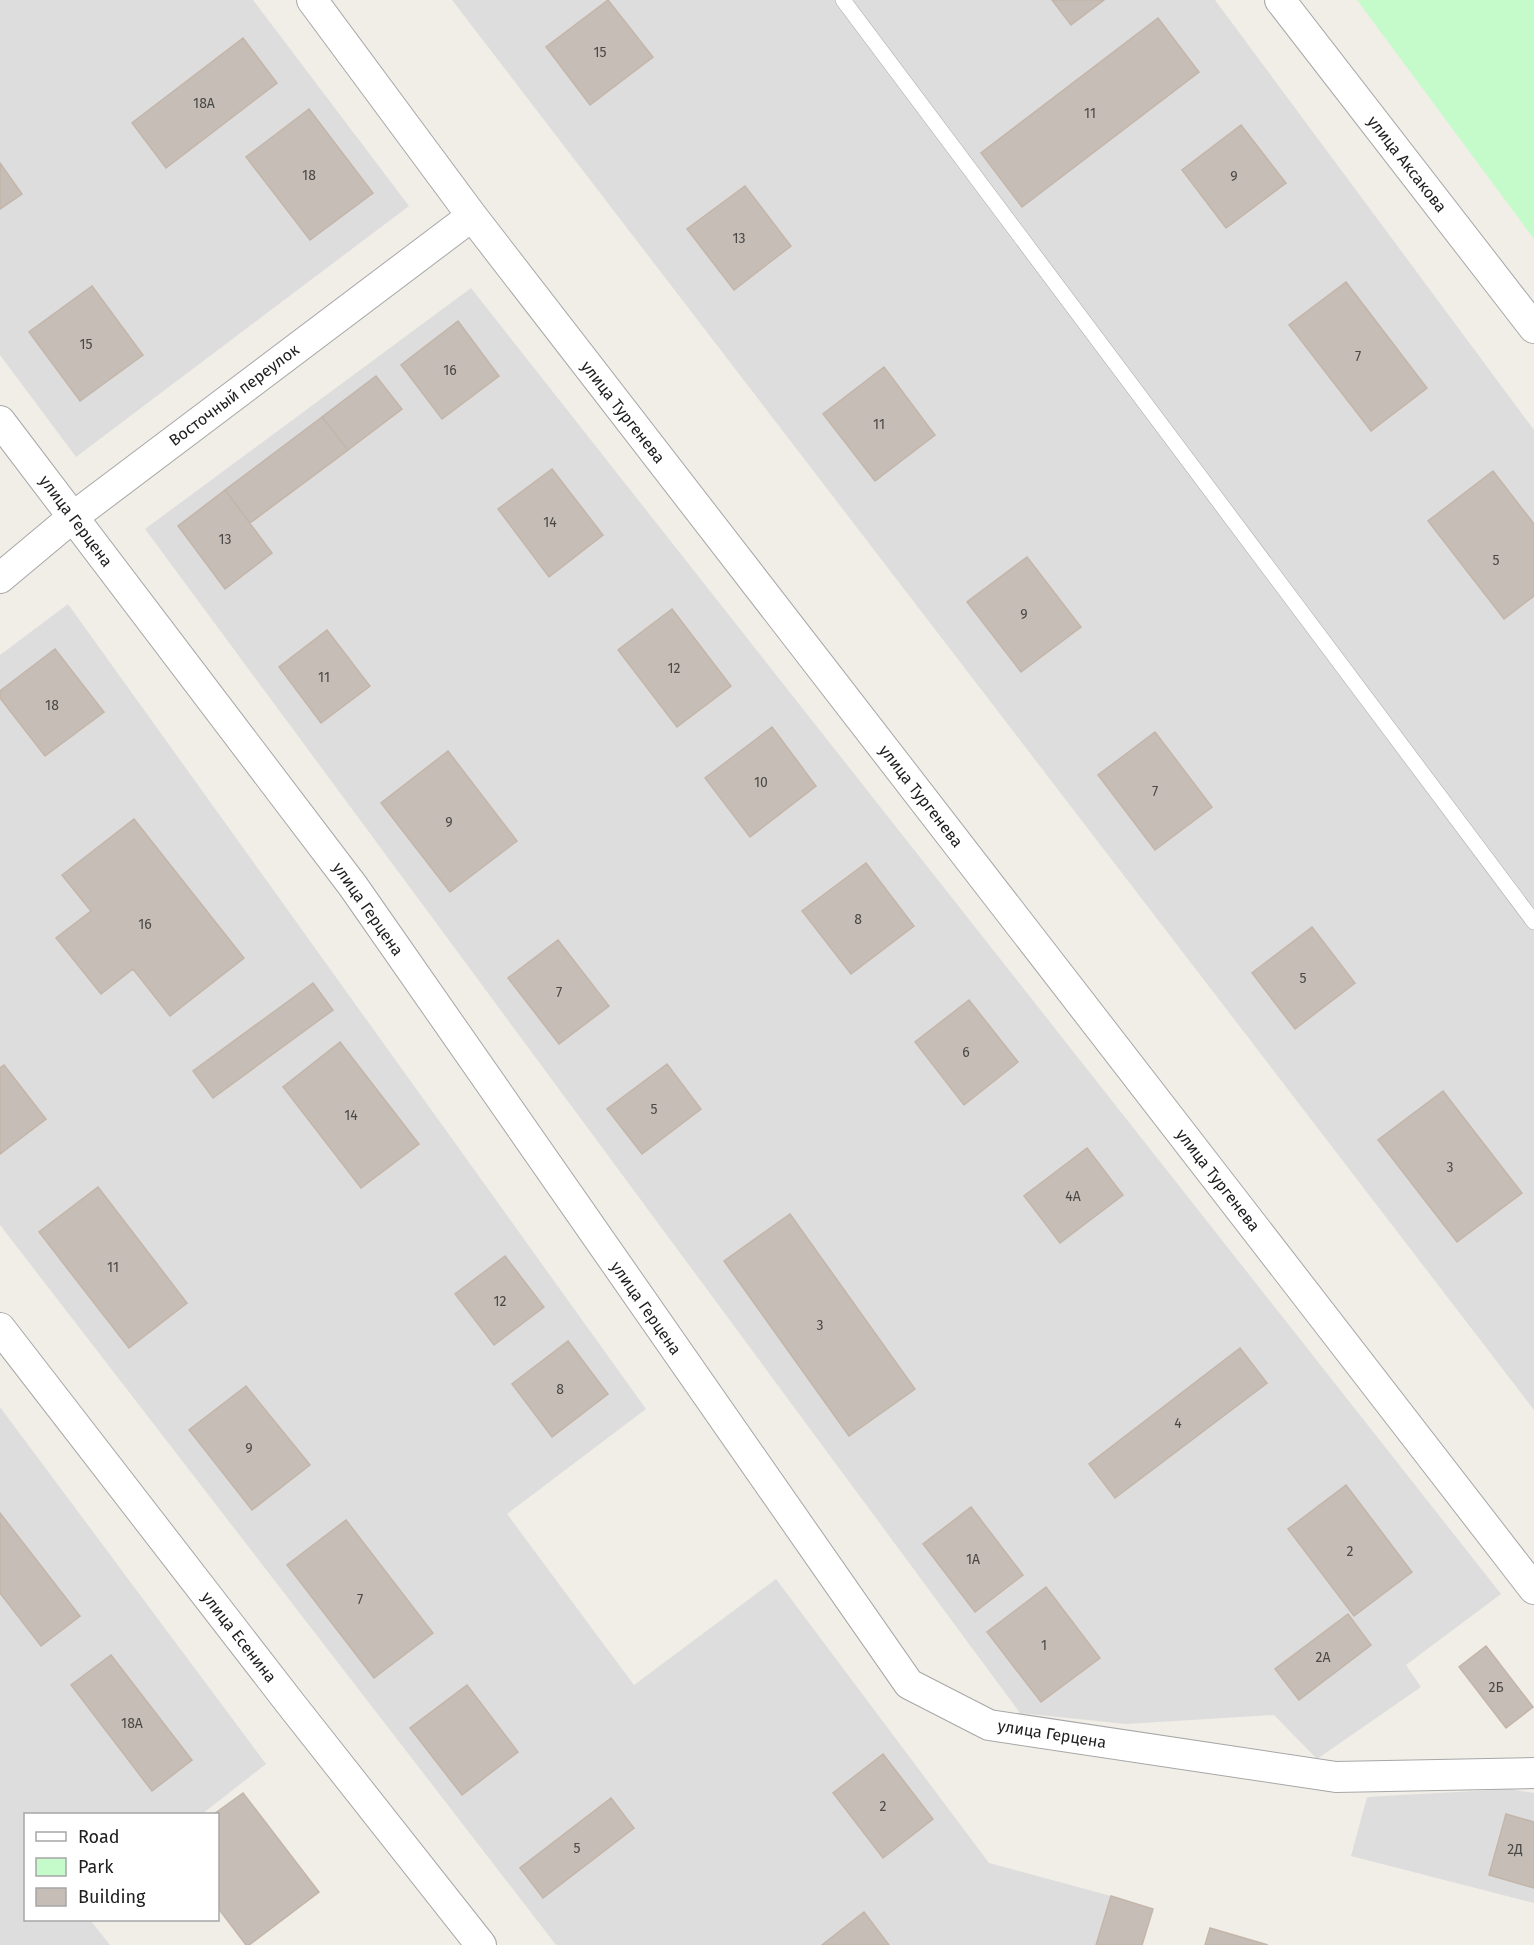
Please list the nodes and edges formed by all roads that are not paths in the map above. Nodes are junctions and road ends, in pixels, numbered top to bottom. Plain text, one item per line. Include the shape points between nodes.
1 (312, 0) edge
2 (843, 0) edge
3 (1280, 0) edge
4 (472, 216) junction
5 (1534, 328) edge
6 (0, 421) edge
7 (73, 517) junction
8 (0, 578) edge
9 (1534, 922) edge
10 (0, 1328) edge
11 (1534, 1589) edge
12 (1534, 1773) edge
13 (481, 1945) edge

1 - 4 street, улица Тургенева
2 - 9 lane
3 - 5 street, улица Аксакова
4 - 7 street, Восточный переулок
4 - 11 street, улица Тургенева
6 - 7 street, улица Герцена
7 - 8 street, Восточный переулок
7 - 12 street, улица Герцена via 353,886 909,1684 989,1725 1336,1777
10 - 13 street, улица Есенина

